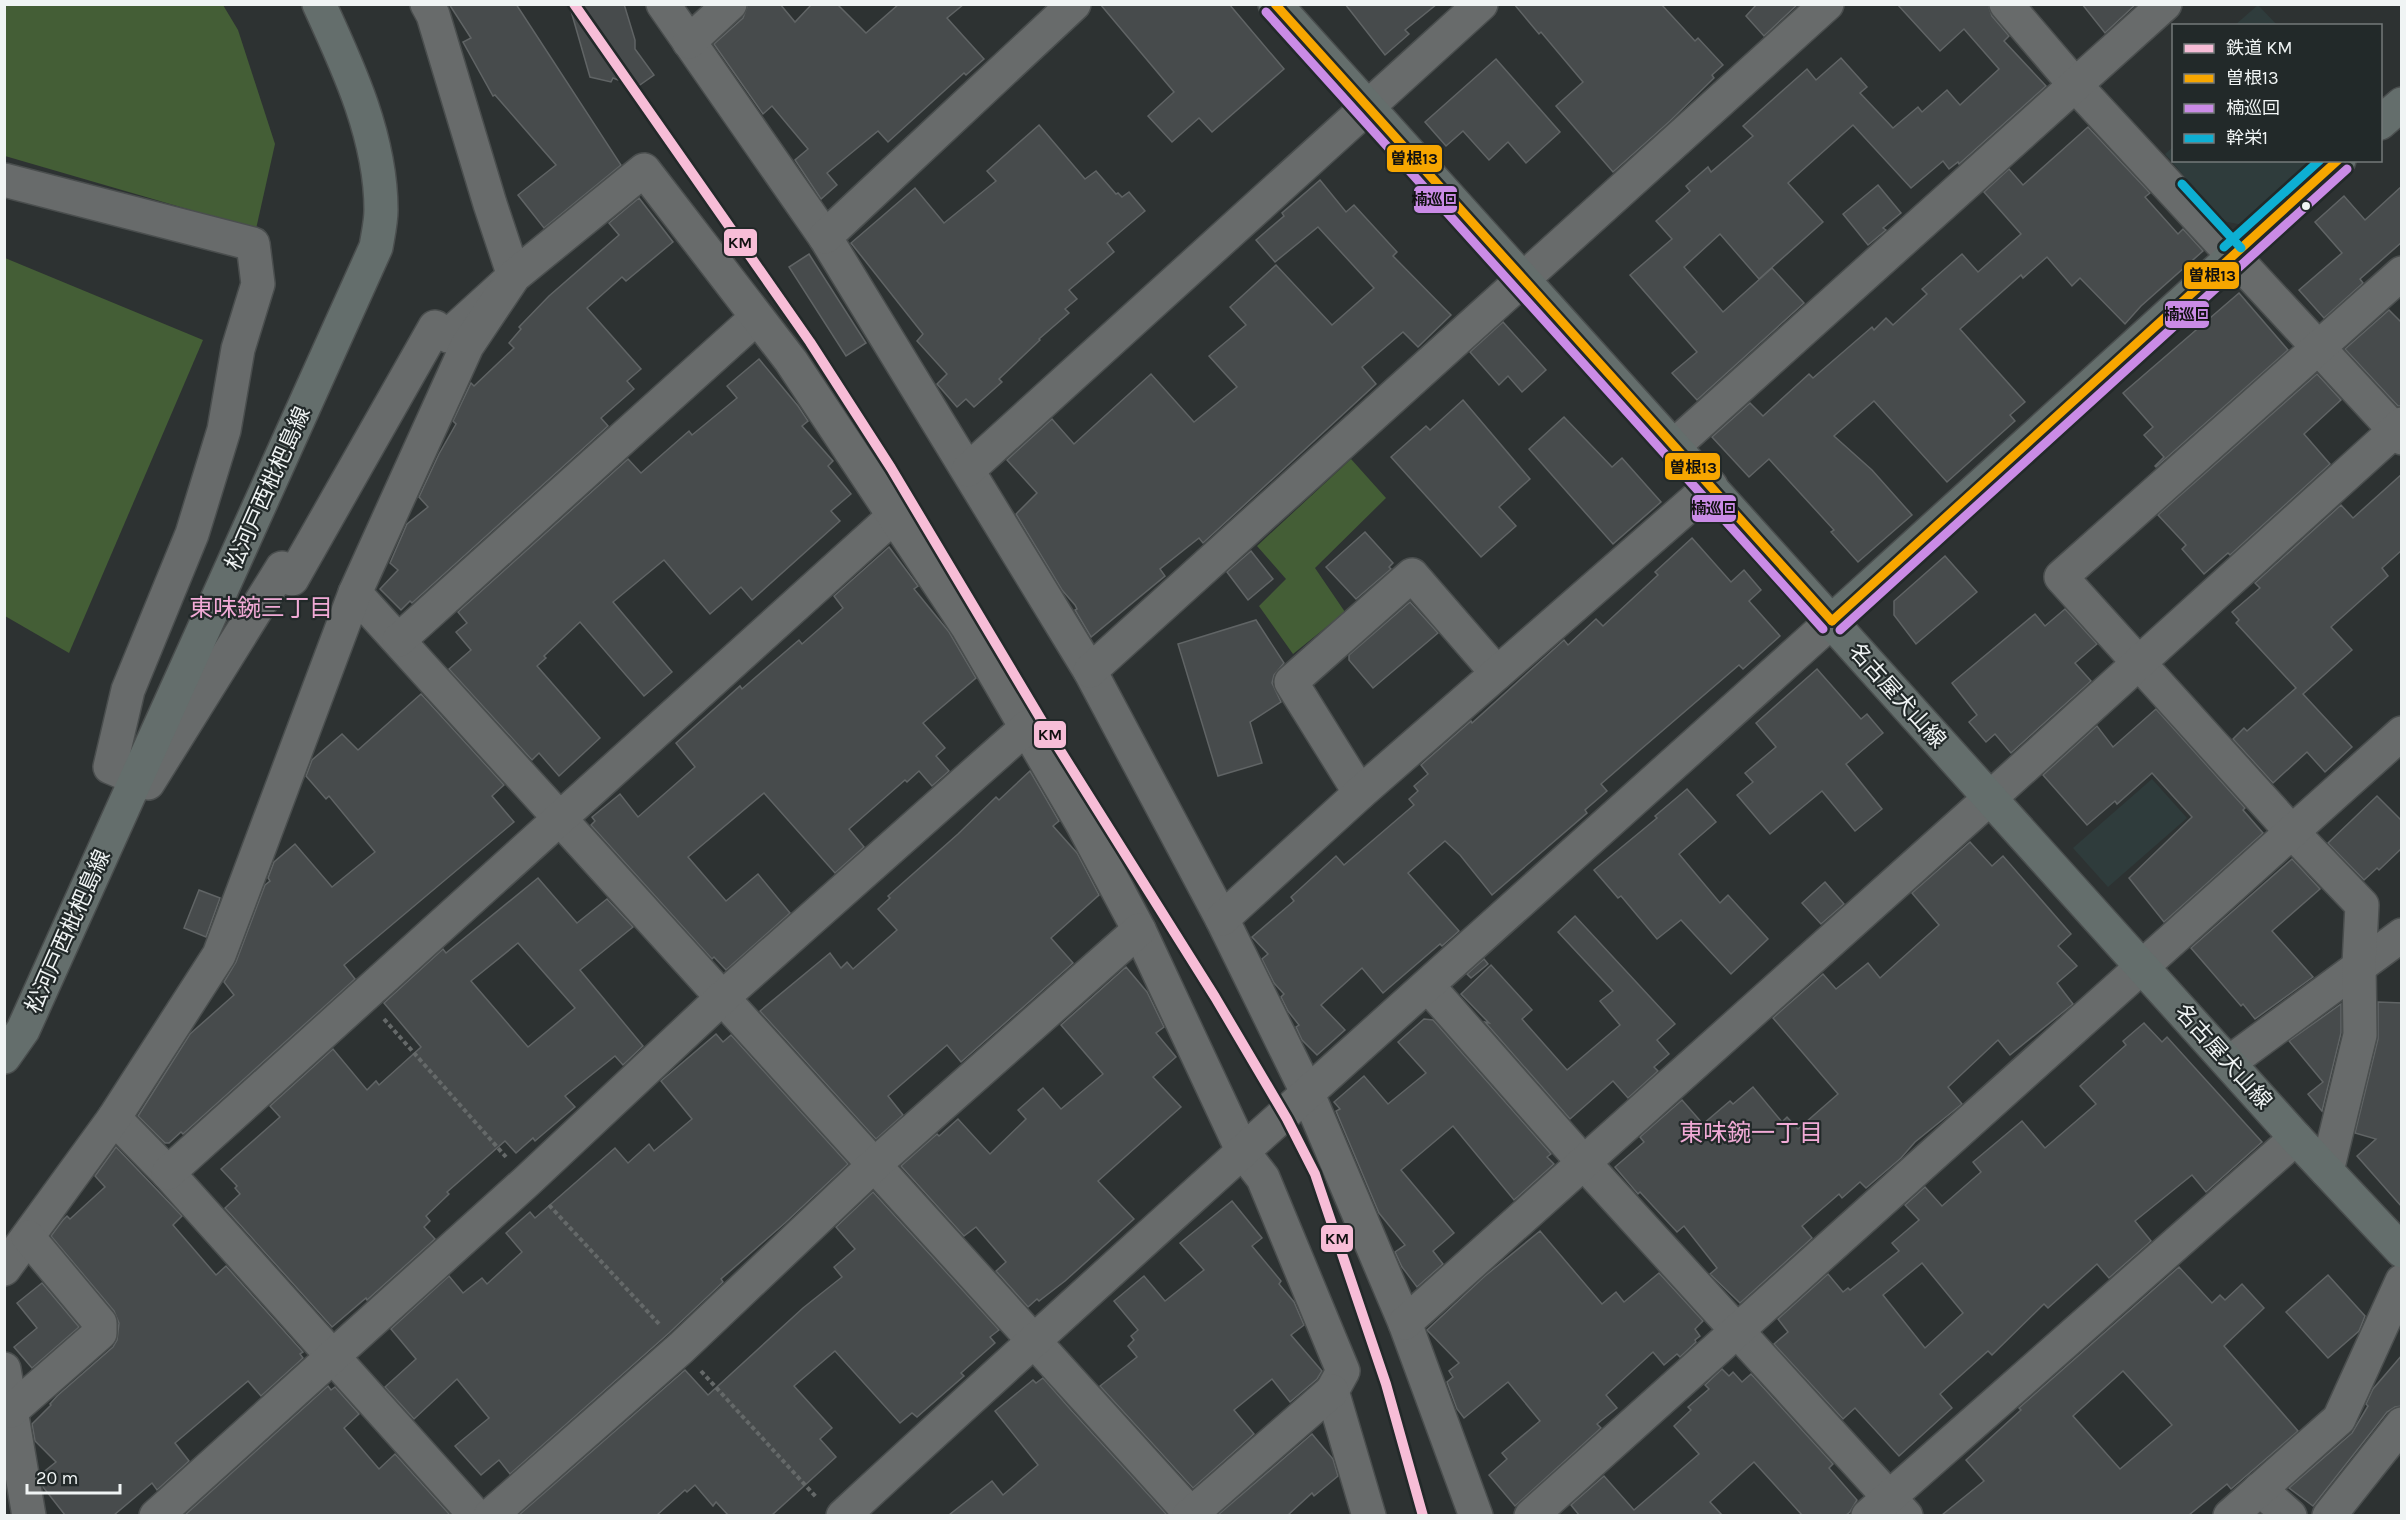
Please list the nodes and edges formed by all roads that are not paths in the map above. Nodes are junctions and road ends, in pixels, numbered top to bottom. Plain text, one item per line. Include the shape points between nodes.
1 (318, 4) edge
2 (427, 4) edge
3 (663, 4) edge
4 (730, 4) edge
5 (1074, 4) edge
6 (1275, 4) edge
7 (1481, 4) edge
8 (1827, 4) edge
9 (2006, 4) edge
10 (2165, 4) edge
11 (689, 42) junction
12 (2076, 86) junction
13 (2402, 104) edge
14 (1367, 106) junction
15 (2382, 121) edge
16 (2337, 162) edge
17 (4, 180) edge
18 (825, 237) junction
19 (2232, 256) junction
20 (2402, 273) edge
21 (514, 276) junction
22 (1522, 280) junction
23 (756, 318) junction
24 (2319, 347) junction
25 (2399, 431) edge
26 (1674, 446) junction
27 (968, 470) junction
28 (1711, 486) junction
29 (892, 517) junction
30 (355, 592) junction
31 (1832, 621) junction
32 (399, 640) junction
33 (2140, 662) junction
34 (1090, 671) junction
35 (1497, 673) junction
36 (1027, 727) junction
37 (2402, 734) edge
38 (136, 778) junction
39 (1360, 793) junction
40 (1990, 798) junction
41 (558, 818) junction
42 (2291, 831) junction
43 (1222, 919) junction
44 (1139, 930) junction
45 (2402, 934) edge
46 (2143, 965) junction
47 (2359, 965) junction
48 (1428, 986) junction
49 (722, 998) junction
50 (4, 1057) edge
51 (2230, 1062) junction
52 (1307, 1092) junction
53 (114, 1118) junction
54 (2296, 1138) junction
55 (1243, 1152) junction
56 (1584, 1163) junction
57 (873, 1166) junction
58 (2327, 1171) junction
59 (168, 1173) junction
60 (28, 1237) junction
61 (2402, 1251) edge
62 (4, 1269) edge
63 (2402, 1281) edge
64 (1405, 1323) junction
65 (1737, 1330) junction
66 (1034, 1340) junction
67 (334, 1356) junction
68 (4, 1369) edge
69 (1332, 1391) junction
70 (11, 1411) junction
71 (2402, 1424) edge
72 (2260, 1489) junction
73 (1888, 1509) edge
74 (834, 1511) edge
75 (29, 1515) edge
76 (156, 1515) edge
77 (476, 1515) edge
78 (490, 1515) edge
79 (1190, 1515) edge
80 (1369, 1515) edge
81 (1476, 1515) edge
82 (1531, 1515) edge
83 (2230, 1515) edge
84 (2290, 1515) edge
85 (2329, 1515) edge

1 - 38 main road, 松河戸西枇杷島線 via 371,133 381,212 376,247
2 - 21 street
3 - 11 street
4 - 11 street
5 - 18 street
6 - 14 main road, 名古屋犬山線
7 - 14 street
8 - 22 street
9 - 12 street
10 - 12 street
11 - 18 street
12 - 19 street
12 - 26 street
13 - 15 main road
14 - 22 main road, 名古屋犬山線
14 - 27 street
16 - 19 main road
17 - 38 street via 253,244 258,284 238,349 224,430 192,534 128,690 110,767
18 - 27 street
19 - 24 street
19 - 31 main road
20 - 24 street
21 - 23 street via 644,170
21 - 30 street via 467,346
21 - 38 street via 448,336 435,327 292,579 282,568 148,783
22 - 26 main road, 名古屋犬山線
22 - 34 street
23 - 29 street via 790,361
23 - 32 street
24 - 25 street
24 - 33 street via 2061,577
25 - 33 street
26 - 28 main road, 名古屋犬山線
27 - 34 street
28 - 31 main road, 名古屋犬山線
28 - 35 street
29 - 36 street via 967,626
29 - 41 street
30 - 32 street
30 - 53 street via 219,955
31 - 40 main road, 名古屋犬山線
31 - 48 street
32 - 41 street
33 - 40 street
33 - 42 street
34 - 43 street
35 - 39 street
35 - 39 street via 1412,575 1404,582 1291,682
36 - 44 street
36 - 49 street
37 - 42 street
38 - 50 main road, 松河戸西枇杷島線 via 23,1030
39 - 43 street
40 - 46 main road, 名古屋犬山線
40 - 56 street
41 - 49 street
41 - 59 street
42 - 46 street
42 - 47 street via 2362,905
43 - 52 street
44 - 55 street
44 - 57 street
45 - 47 street
46 - 51 main road, 名古屋犬山線
46 - 65 street
47 - 51 street
47 - 58 street via 2360,1035
48 - 52 street
48 - 56 street
49 - 57 street
49 - 67 street
51 - 54 main road, 名古屋犬山線
52 - 55 street
52 - 64 street
53 - 59 street
53 - 60 street
54 - 58 main road, 名古屋犬山線
54 - 73 street
55 - 66 street
55 - 69 street via 1263,1178 1343,1371
56 - 64 street
56 - 65 street
57 - 66 street
57 - 78 street via 681,1348
58 - 61 main road, 名古屋犬山線
59 - 67 street
60 - 62 street
60 - 70 street via 100,1323 100,1334
63 - 72 street via 2339,1419
64 - 81 street
65 - 73 street
65 - 82 street
66 - 74 street
66 - 79 street
67 - 76 street
67 - 77 street
68 - 70 street
69 - 79 street
69 - 80 street
70 - 75 street
71 - 85 street
72 - 83 street
72 - 84 street

